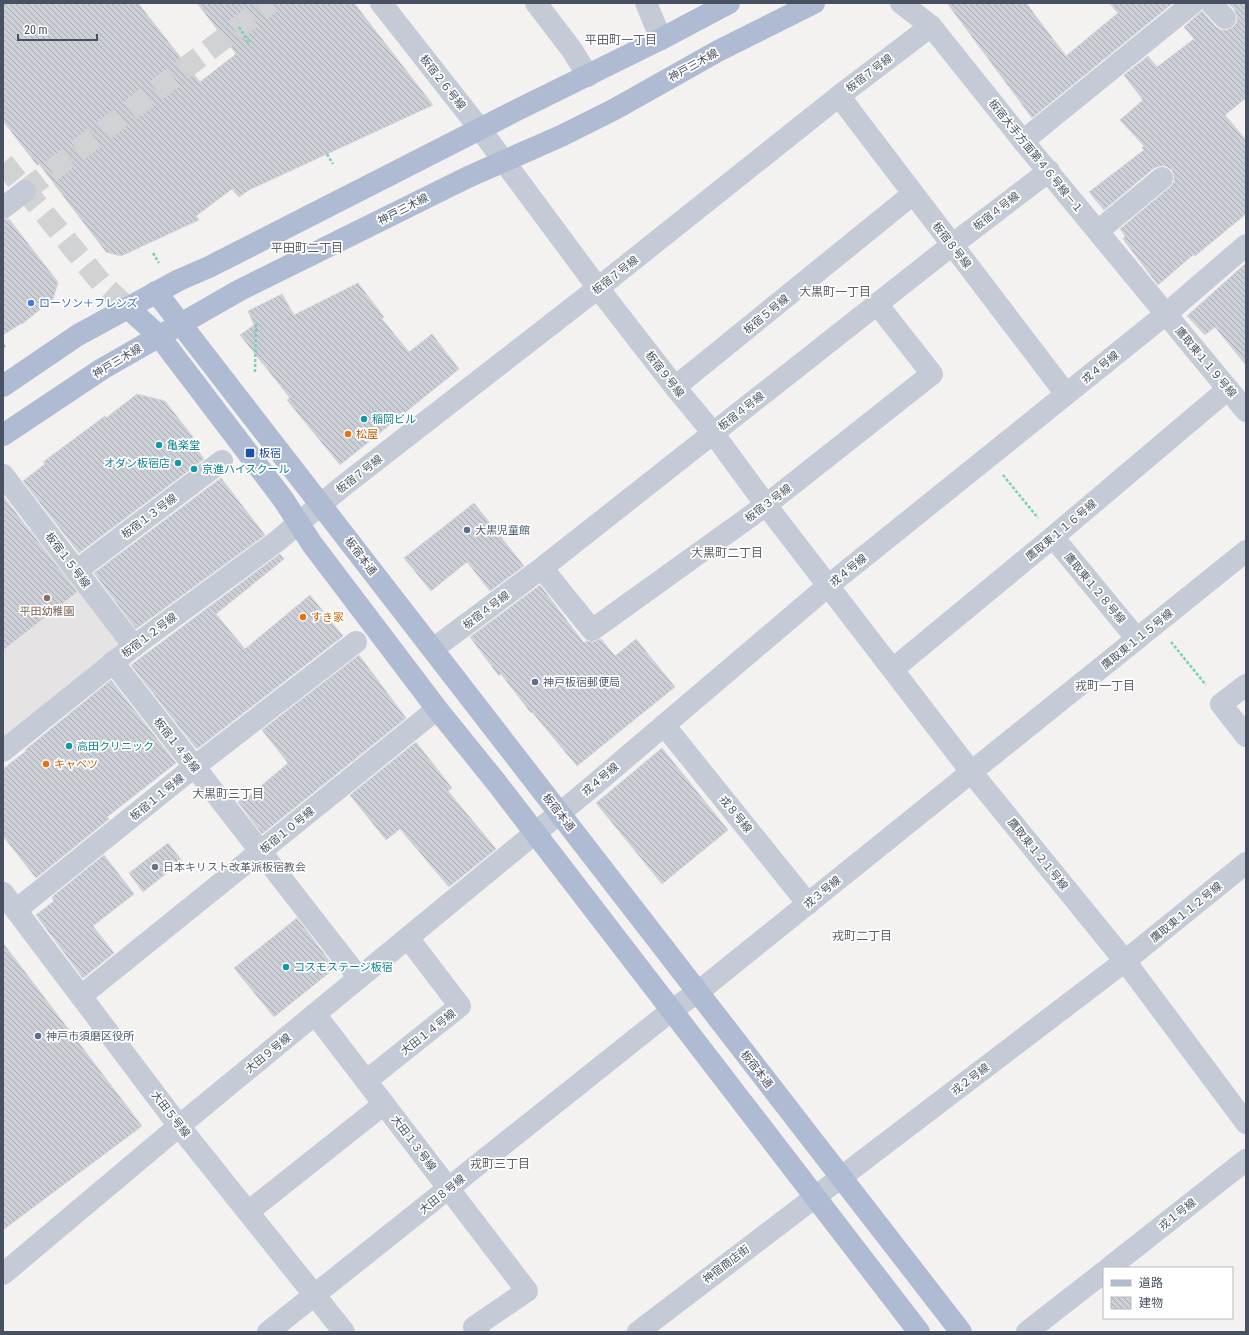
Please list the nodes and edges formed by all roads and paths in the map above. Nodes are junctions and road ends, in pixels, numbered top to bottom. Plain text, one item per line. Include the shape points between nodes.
1 (382, 3) edge
2 (536, 3) edge
3 (646, 3) edge
4 (729, 3) edge
5 (814, 3) edge
6 (901, 3) edge
7 (1193, 3) edge
8 (931, 26) junction
9 (239, 27) dead end
10 (661, 39) junction
11 (250, 44) dead end
12 (588, 76) junction
13 (839, 96) junction
14 (480, 130) junction
15 (1023, 141) junction
16 (327, 154) dead end
17 (504, 161) junction
18 (333, 164) dead end
19 (1049, 171) junction
20 (1162, 178) dead end
21 (25, 191) tunnel mouth
22 (913, 194) junction
23 (3, 208) edge
24 (1098, 231) junction
25 (952, 245) junction
26 (1246, 246) edge
27 (153, 253) dead end
28 (161, 267) dead end
29 (598, 288) junction
30 (156, 292) junction
31 (877, 304) junction
32 (128, 308) junction
33 (1166, 314) junction
34 (256, 323) dead end
35 (181, 324) junction
36 (159, 336) junction
37 (255, 372) dead end
38 (3, 386) edge
39 (675, 388) junction
40 (1228, 389) junction
41 (1066, 394) junction
42 (1246, 411) edge
43 (713, 433) junction
44 (3, 435) edge
45 (989, 456) junction
46 (222, 461) dead end
47 (3, 475) edge
48 (321, 504) junction
49 (766, 505) junction
50 (299, 523) junction
51 (1053, 537) junction
52 (1246, 551) edge
53 (542, 568) junction
54 (76, 571) junction
55 (829, 585) junction
56 (1156, 624) junction
57 (1137, 638) junction
58 (356, 642) dead end
59 (134, 646) junction
60 (433, 650) junction
61 (113, 662) junction
62 (893, 669) junction
63 (1246, 684) edge
64 (1221, 704) junction
65 (437, 709) junction
66 (664, 725) junction
67 (1246, 736) edge
68 (3, 751) edge
69 (194, 767) junction
70 (972, 773) junction
71 (560, 813) junction
72 (535, 833) junction
73 (260, 852) junction
74 (1246, 863) edge
75 (3, 893) edge
76 (808, 904) junction
77 (16, 910) junction
78 (408, 938) junction
79 (1125, 961) junction
80 (359, 978) junction
81 (698, 992) junction
82 (81, 996) junction
83 (672, 1010) junction
84 (315, 1014) junction
85 (366, 1080) junction
86 (384, 1104) junction
87 (1246, 1123) edge
88 (179, 1126) junction
89 (1246, 1160) edge
90 (841, 1177) junction
91 (449, 1188) junction
92 (815, 1196) junction
93 (248, 1212) junction
94 (1110, 1267) edge
95 (1103, 1273) edge
96 (3, 1274) edge
97 (316, 1295) junction
98 (268, 1332) edge
99 (344, 1332) edge
100 (479, 1332) edge
101 (638, 1332) edge
102 (919, 1332) edge
103 (962, 1332) edge
104 (1027, 1332) edge

1 - 14 street, 板宿２６号線
2 - 12 street via 572,50
3 - 10 street
4 - 10 main road
5 - 17 main road, 神戸三木線 via 718,51 615,109
6 - 8 street, 板宿大手方面第４６号線－１
7 - 15 street
8 - 13 street, 板宿７号線
8 - 15 street, 板宿大手方面第４６号線－１
9 - 11 path
10 - 12 main road
12 - 14 main road
13 - 22 street, 板宿８号線
13 - 29 street, 板宿７号線
14 - 17 street, 板宿２６号線
14 - 30 main road
15 - 19 street, 板宿大手方面第４６号線－１
16 - 18 path
17 - 29 street, 板宿９号線
17 - 35 main road, 神戸三木線 via 240,290
19 - 24 street, 板宿大手方面第４６号線－１
19 - 25 street, 板宿４号線
20 - 24 street
21 - 23 street
22 - 25 street, 板宿８号線
22 - 39 street, 板宿５号線
24 - 33 street, 板宿大手方面第４６号線－１
25 - 31 street, 板宿４号線
25 - 41 street, 板宿８号線
26 - 33 street, 戎４号線
27 - 28 path
29 - 39 street, 板宿９号線
29 - 48 street, 板宿７号線
30 - 32 main road
30 - 35 main road, 板宿本通
31 - 43 street, 板宿４号線
31 - 49 street, 板宿３号線 via 932,374
32 - 36 main road
32 - 38 main road via 78,335
33 - 40 street, 鷹取東１１９号線
33 - 41 street, 戎４号線
34 - 37 path
35 - 36 main road, 神戸三木線
35 - 48 main road, 板宿本通
36 - 44 main road, 神戸三木線 via 102,369
36 - 50 main road via 284,499
39 - 43 street, 板宿９号線
40 - 42 street, 鷹取東１１９号線
40 - 51 street, 鷹取東１１６号線
41 - 45 street, 戎４号線
43 - 49 street, 板宿９号線
43 - 53 street, 板宿４号線
45 - 51 path
45 - 55 street, 戎４号線
46 - 54 street, 板宿１３号線
47 - 54 street, 板宿１５号線
48 - 50 street, 板宿７号線
48 - 60 main road, 板宿本通
49 - 53 street, 板宿３号線 via 592,630
49 - 55 street, 板宿９号線
50 - 59 street, 板宿１２号線
50 - 65 main road via 312,544
51 - 57 street, 鷹取東１２８号線
51 - 62 street, 鷹取東１１６号線
52 - 56 street, 鷹取東１１５号線
53 - 60 street, 板宿４号線
54 - 59 street, 板宿１５号線
55 - 62 street, 鷹取東１２１号線
55 - 66 street, 戎４号線
56 - 57 street, 鷹取東１１５号線
56 - 64 path
57 - 70 street, 鷹取東１１５号線
58 - 69 street, 板宿１１号線
59 - 61 street, 板宿１２号線
60 - 71 main road, 板宿本通
61 - 68 street, 板宿１２号線
61 - 69 street, 板宿１４号線
62 - 70 street, 鷹取東１２１号線
63 - 64 street
64 - 67 street
65 - 72 main road
65 - 73 street, 板宿１０号線
66 - 71 street, 戎４号線
66 - 76 street, 戎８号線
69 - 73 street, 板宿１４号線
69 - 77 street, 板宿１１号線
70 - 76 street, 戎３号線
70 - 79 street, 鷹取東１２１号線
71 - 72 street, 戎４号線
71 - 81 main road, 板宿本通
72 - 78 street, 大田９号線
72 - 83 main road
73 - 80 street, 板宿１４号線
73 - 82 street, 板宿１０号線
74 - 79 street, 鷹取東１１２号線
75 - 77 street, 大田５号線
76 - 81 street, 戎３号線
77 - 82 street, 大田５号線
78 - 80 street, 大田９号線
78 - 85 street, 大田１４号線 via 460,1006
79 - 87 street, 鷹取東１２１号線
79 - 90 street, 戎２号線
80 - 84 street, 大田９号線
81 - 83 street, 戎３号線
81 - 90 main road, 板宿本通
82 - 88 street, 大田５号線
83 - 91 street, 大田８号線
83 - 92 main road
84 - 85 street, 大田１３号線
84 - 88 street, 大田９号線
85 - 86 street, 大田１３号線
86 - 91 street, 大田１３号線
86 - 93 street
88 - 93 street, 大田５号線
88 - 96 street, 大田９号線
89 - 94 street, 戎１号線
90 - 92 street, 戎２号線
90 - 103 main road, 板宿本通
91 - 97 street, 大田８号線
91 - 100 street, 大田１３号線 via 528,1291 474,1327
92 - 101 street, 神宿商店街
92 - 102 main road
93 - 97 street, 大田５号線
95 - 104 street
97 - 98 street, 大田８号線
97 - 99 street, 大田５号線

